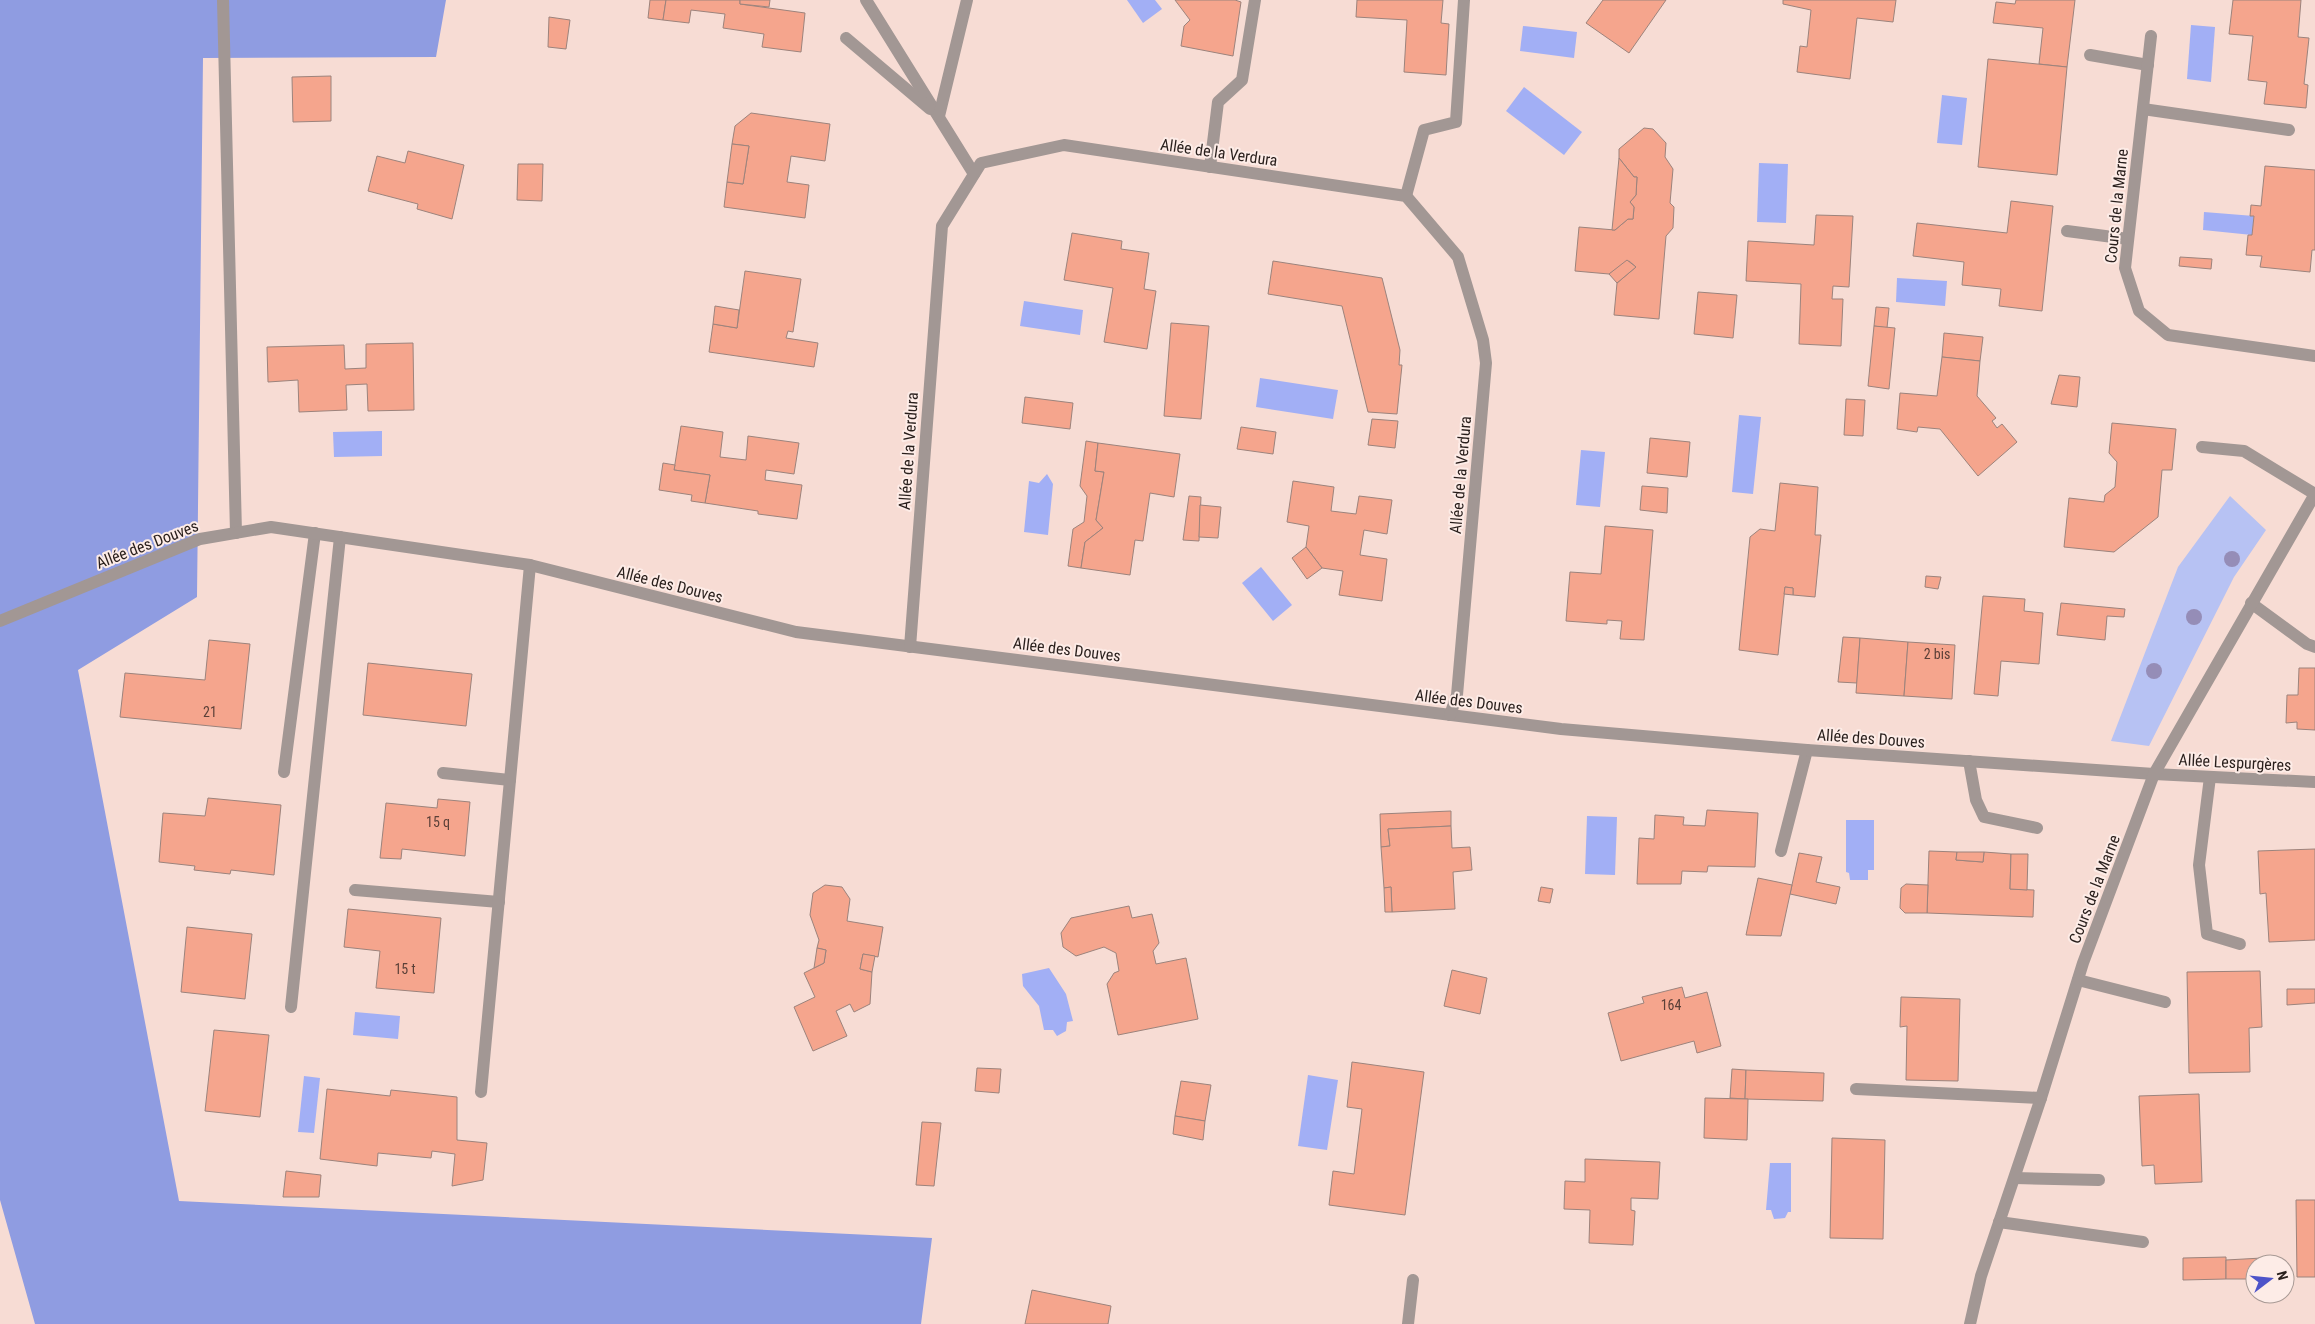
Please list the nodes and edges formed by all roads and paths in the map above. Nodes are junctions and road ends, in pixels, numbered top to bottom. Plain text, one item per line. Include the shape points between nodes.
1 (223, 0) edge
2 (866, 0) edge
3 (967, 0) edge
4 (1255, 0) edge
5 (1464, 0) edge
6 (2151, 36) dead end
7 (846, 38) dead end
8 (2090, 56) dead end
9 (2148, 65) junction
10 (2143, 109) junction
11 (939, 116) junction
12 (2288, 130) dead end
13 (1210, 167) junction
14 (974, 174) junction
15 (1406, 196) junction
16 (2066, 231) dead end
17 (2128, 239) junction
18 (2315, 356) edge
19 (2202, 447) dead end
20 (2315, 494) edge
21 (236, 533) junction
22 (315, 533) junction
23 (340, 537) junction
24 (530, 565) junction
25 (2251, 603) junction
26 (0, 620) edge
27 (910, 647) junction
28 (2315, 647) edge
29 (1450, 714) junction
30 (1807, 750) junction
31 (1969, 761) junction
32 (284, 772) dead end
33 (443, 773) dead end
34 (2154, 774) junction
35 (2210, 777) junction
36 (510, 780) junction
37 (2315, 782) edge
38 (2037, 828) dead end
39 (1781, 851) dead end
40 (355, 890) dead end
41 (499, 902) junction
42 (2240, 944) dead end
43 (2078, 980) junction
44 (2165, 1002) dead end
45 (291, 1007) dead end
46 (1856, 1089) dead end
47 (481, 1092) dead end
48 (2041, 1098) junction
49 (2014, 1178) junction
50 (2100, 1180) dead end
51 (1999, 1222) junction
52 (2143, 1242) dead end
53 (1413, 1280) dead end
54 (1408, 1324) edge
55 (1970, 1324) edge

1 - 21 street
2 - 11 street
3 - 11 street
4 - 13 street via 1242,80 1218,102
5 - 15 street via 1456,122 1424,130
6 - 9 street, Cours de la Marne
7 - 11 street
8 - 9 street
9 - 10 street, Cours de la Marne
10 - 12 street
10 - 17 street, Cours de la Marne
11 - 14 street
13 - 14 street, Allée de la Verdura via 1064,145 981,163
13 - 15 street, Allée de la Verdura
14 - 27 street, Allée de la Verdura via 942,226
15 - 29 street, Allée de la Verdura via 1458,257 1483,340 1486,364 1457,695
16 - 17 street
17 - 18 street, Cours de la Marne via 2125,268 2139,311 2168,335
19 - 20 street via 2244,451
20 - 25 street, Cours de la Marne
21 - 22 street, Allée des Douves via 271,527
21 - 26 street, Allée des Douves via 200,539
22 - 23 street, Allée des Douves
22 - 32 street
23 - 24 street, Allée des Douves
23 - 45 street
24 - 27 street, Allée des Douves via 796,632
24 - 36 street
25 - 28 street
25 - 34 street, Cours de la Marne
27 - 29 street, Allée des Douves
29 - 30 street, Allée des Douves via 1561,729
30 - 31 street, Allée des Douves
30 - 39 street
31 - 34 street, Allée des Douves
31 - 38 street via 1976,800 1984,817
33 - 36 street
34 - 35 street, Allée Lespurgères
34 - 43 street, Cours de la Marne
35 - 37 street, Allée Lespurgères
35 - 42 street via 2199,865 2207,934
36 - 41 street
40 - 41 street
41 - 47 street
43 - 44 street
43 - 48 street, Cours de la Marne
46 - 48 street
48 - 49 street, Cours de la Marne
49 - 50 street
49 - 51 street, Cours de la Marne
51 - 52 street
51 - 55 street, Cours de la Marne via 1981,1276
53 - 54 street

